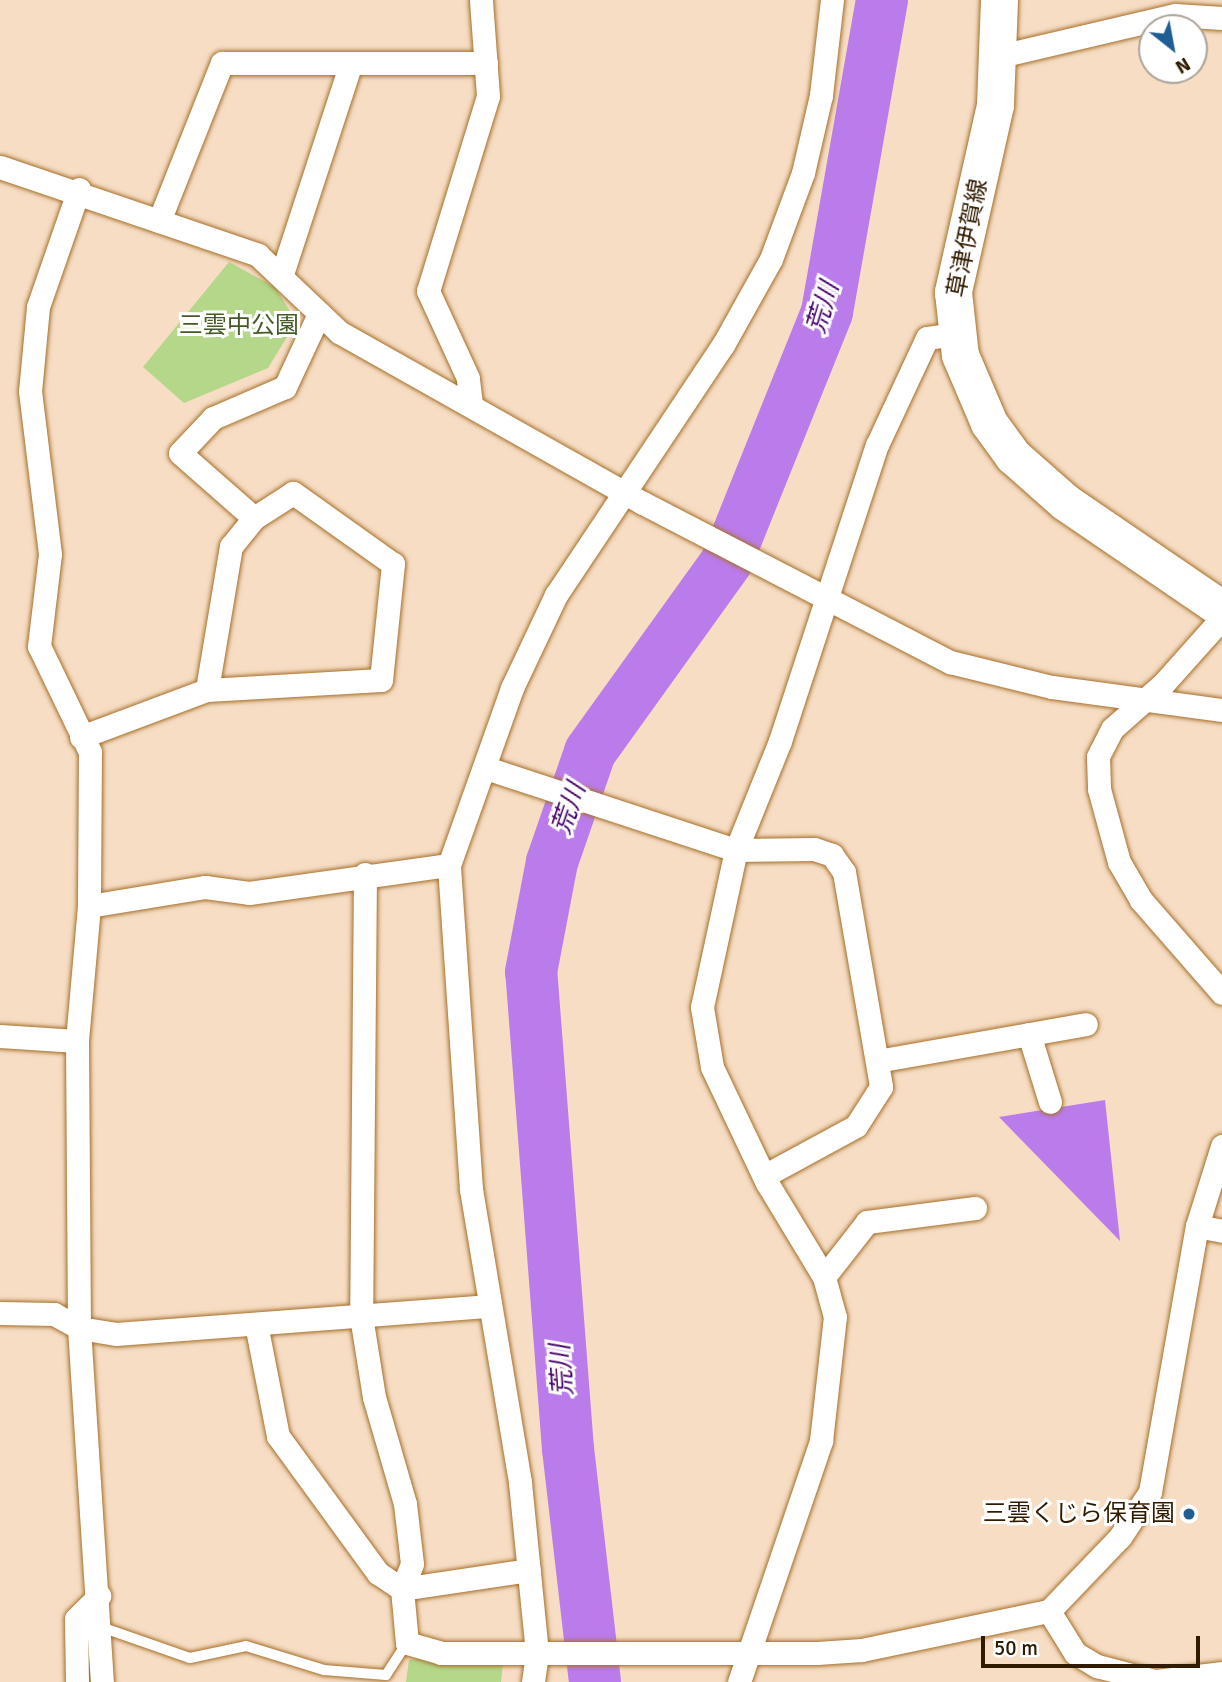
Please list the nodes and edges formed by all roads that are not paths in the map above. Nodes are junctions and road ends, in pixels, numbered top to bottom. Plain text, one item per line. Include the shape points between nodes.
1 (481, 0) edge
2 (832, 0) edge
3 (999, 0) edge
4 (1222, 18) edge
5 (1000, 56) junction
6 (486, 63) junction
7 (350, 66) junction
8 (0, 167) edge
9 (79, 189) junction
10 (159, 220) junction
11 (282, 274) junction
12 (319, 314) junction
13 (955, 334) junction
14 (471, 404) junction
15 (634, 498) junction
16 (254, 518) junction
17 (826, 592) junction
18 (1222, 609) edge
19 (1222, 618) edge
20 (207, 690) junction
21 (1146, 699) junction
22 (1222, 710) edge
23 (81, 737) junction
24 (486, 768) junction
25 (736, 850) junction
26 (449, 865) junction
27 (365, 874) junction
28 (89, 906) junction
29 (1222, 993) edge
30 (1086, 1024) dead end
31 (1029, 1034) junction
32 (0, 1036) edge
33 (77, 1041) junction
34 (877, 1060) junction
35 (1050, 1102) dead end
36 (1222, 1146) edge
37 (764, 1176) junction
38 (975, 1208) dead end
39 (1197, 1226) junction
40 (1222, 1231) edge
41 (824, 1277) junction
42 (490, 1306) junction
43 (0, 1313) edge
44 (361, 1316) junction
45 (256, 1324) junction
46 (79, 1328) junction
47 (529, 1570) junction
48 (402, 1589) junction
49 (99, 1596) junction
50 (1049, 1611) junction
51 (102, 1627) junction
52 (407, 1643) junction
53 (751, 1649) junction
54 (547, 1652) junction
55 (1222, 1673) edge
56 (1155, 1681) edge
57 (77, 1682) edge
58 (102, 1682) edge
59 (533, 1682) edge
60 (739, 1682) edge

1 - 6 street
2 - 15 street via 821,95 803,173 771,259
3 - 5 main road, 草津伊賀線
4 - 5 street via 1175,15
5 - 13 main road, 草津伊賀線 via 953,292
6 - 7 street
6 - 14 street via 488,96 428,290 468,378
7 - 10 street via 222,63
7 - 11 street
8 - 9 street
9 - 10 street
9 - 23 street via 38,307 30,391 50,554 39,646
10 - 11 street via 258,255
11 - 12 street
12 - 14 street via 339,332
12 - 16 street via 285,387 212,418 180,453
13 - 17 street via 928,338 877,445
13 - 18 main road, 草津伊賀線 via 973,389 1013,456 1065,502
14 - 15 street
15 - 17 street
15 - 24 street via 556,595 512,688
16 - 20 street via 231,546
16 - 20 street via 293,493 393,564 381,680
17 - 21 street via 950,662 1052,687
17 - 25 street via 780,741
19 - 21 street
20 - 23 street
21 - 22 street
21 - 29 street via 1112,729 1098,757 1109,839 1141,900
23 - 28 street via 90,752
24 - 25 street via 618,816
24 - 26 street
25 - 34 street via 814,849 832,855 844,872
25 - 37 street via 702,1007 712,1067
26 - 27 street
26 - 42 street via 471,1189
27 - 28 street via 249,893 205,887
27 - 44 street
28 - 33 street
30 - 31 street
31 - 34 street
31 - 35 street
32 - 33 street
33 - 46 street
34 - 37 street via 881,1087 856,1126
36 - 39 street
37 - 41 street
38 - 41 street via 866,1222
39 - 40 street
39 - 50 street via 1150,1492 1120,1537
41 - 53 street via 835,1317 821,1441
42 - 44 street
42 - 47 street
43 - 46 street via 54,1314
44 - 45 street
44 - 48 street via 374,1397 405,1504 412,1564
45 - 46 street via 116,1334
45 - 48 street via 278,1436 378,1573
46 - 49 street
47 - 48 street
47 - 54 street
48 - 52 street
49 - 51 street
49 - 57 street via 76,1619
50 - 53 street via 863,1650
50 - 56 street via 1075,1653
51 - 52 lane via 190,1658 246,1646 324,1670 386,1675
51 - 58 street
52 - 54 street via 441,1653
53 - 54 street
53 - 60 street
54 - 59 street
55 - 56 street

